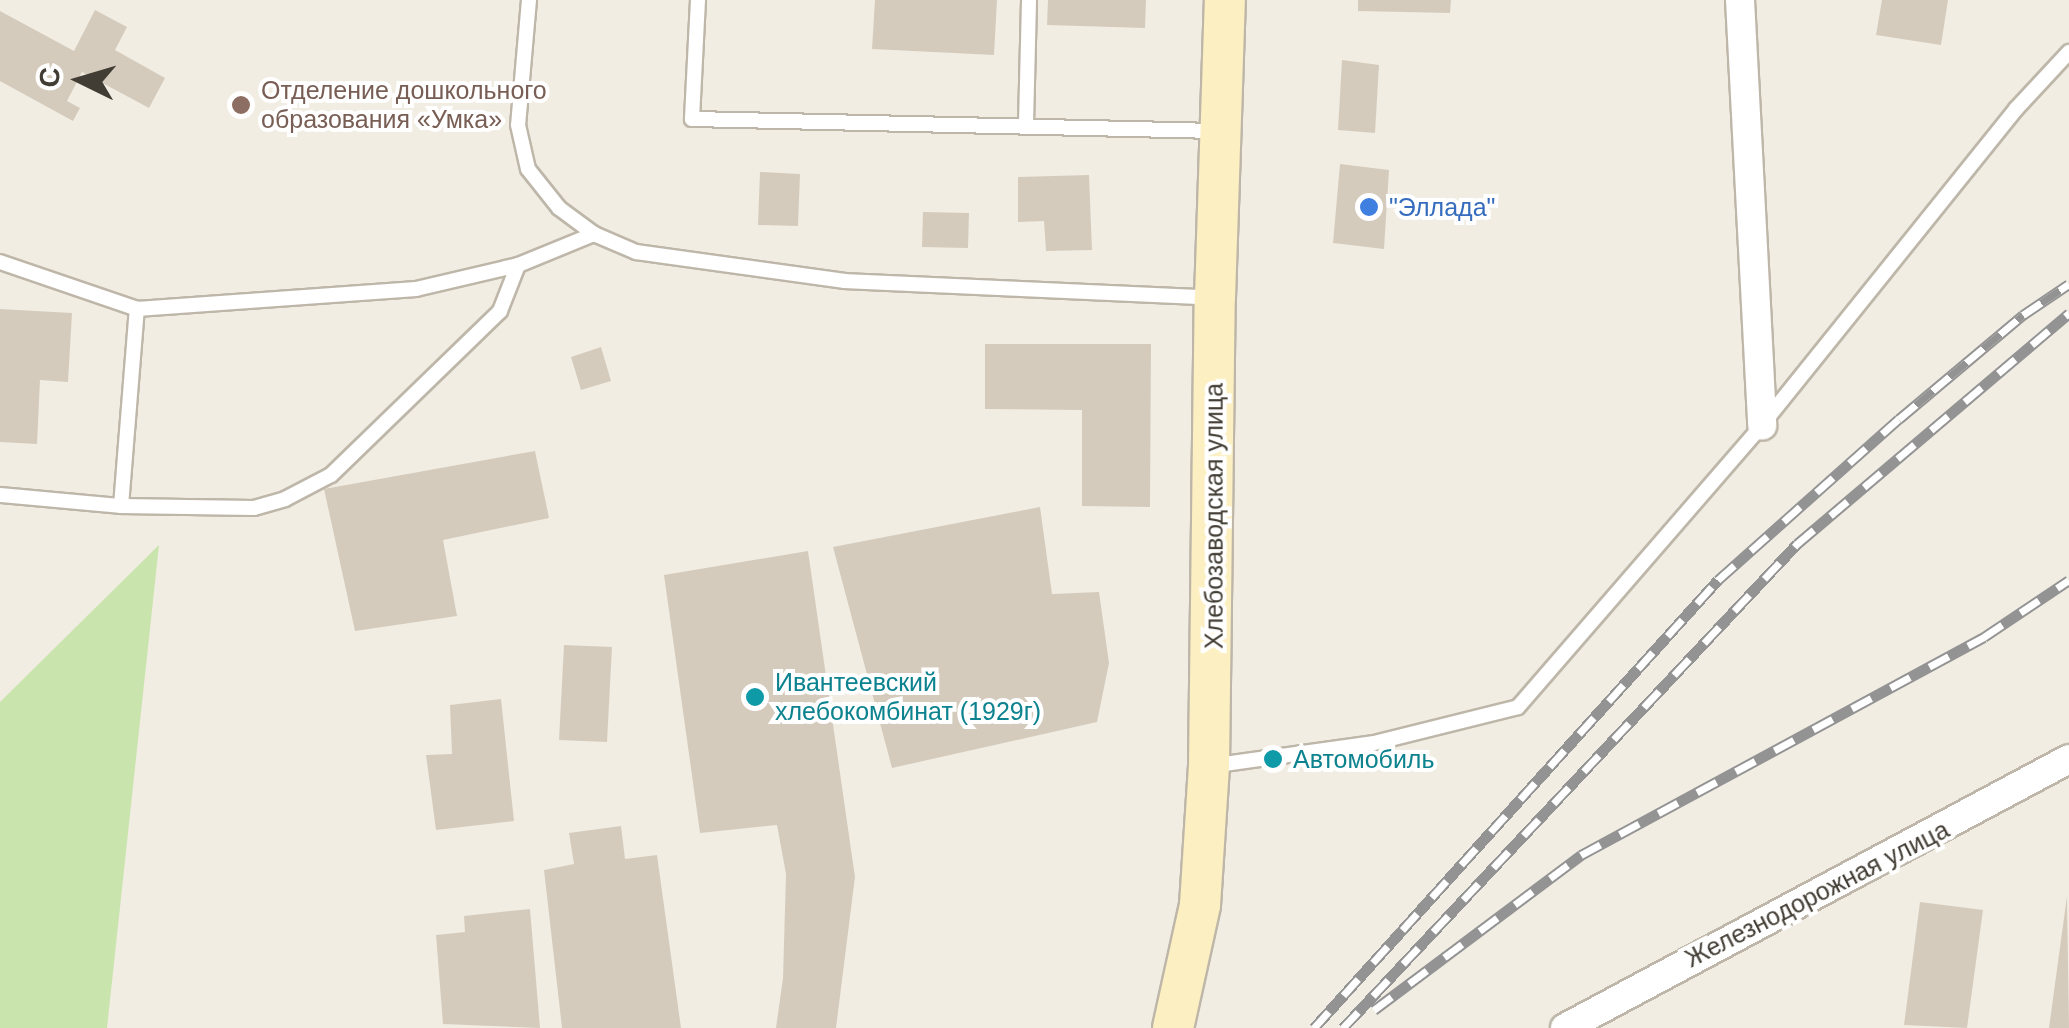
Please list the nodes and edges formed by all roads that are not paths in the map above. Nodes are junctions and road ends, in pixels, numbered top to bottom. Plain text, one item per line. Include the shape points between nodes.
1 (529, 0) edge
2 (698, 0) edge
3 (1028, 0) edge
4 (1225, 0) edge
5 (1740, 0) edge
6 (2069, 52) edge
7 (1026, 124) junction
8 (1222, 132) junction
9 (594, 234) junction
10 (0, 262) edge
11 (518, 265) junction
12 (1215, 298) junction
13 (137, 309) junction
14 (1762, 425) junction
15 (0, 495) edge
16 (121, 506) junction
17 (2069, 760) edge
18 (1209, 766) junction
19 (1173, 1028) edge
20 (1565, 1028) edge

1 - 9 lane via 518,126 528,169 559,208
2 - 7 lane via 692,119
3 - 7 lane
4 - 8 main road, Хлебозаводская улица
5 - 14 street
6 - 14 lane
7 - 8 lane
8 - 12 main road, Хлебозаводская улица
9 - 11 lane
9 - 12 lane via 636,252 845,281
10 - 13 lane
11 - 13 lane via 416,289
11 - 16 lane via 500,311 331,476 254,508
12 - 18 main road, Хлебозаводская улица
13 - 16 lane
14 - 18 lane via 1518,707 1374,743
15 - 16 lane
17 - 20 street, Железнодорожная улица
18 - 19 main road, Хлебозаводская улица via 1200,905

